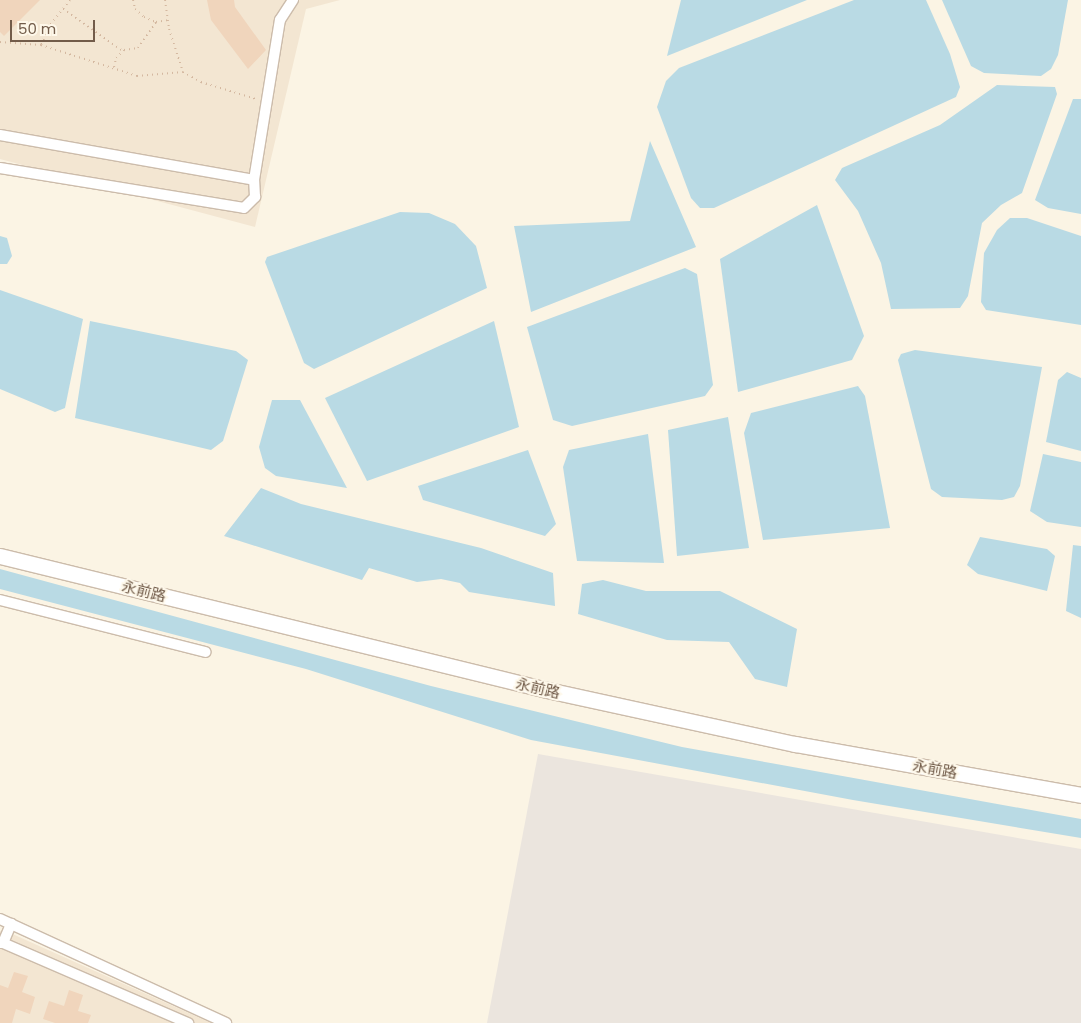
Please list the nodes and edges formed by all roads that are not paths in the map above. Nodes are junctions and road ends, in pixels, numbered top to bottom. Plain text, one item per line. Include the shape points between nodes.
1 (293, 0) edge
2 (0, 135) edge
3 (0, 168) edge
4 (254, 180) junction
5 (0, 556) edge
6 (0, 600) edge
7 (206, 652) dead end
8 (1081, 795) edge
9 (0, 918) edge
10 (11, 924) junction
11 (2, 943) edge
12 (188, 1023) edge
13 (226, 1023) edge

1 - 4 street via 280,20
2 - 4 street
3 - 4 street via 230,208 244,208 254,197
5 - 8 street, 永前路 via 547,690 796,744
6 - 7 street
9 - 10 street
10 - 11 street
10 - 13 street
11 - 12 street

